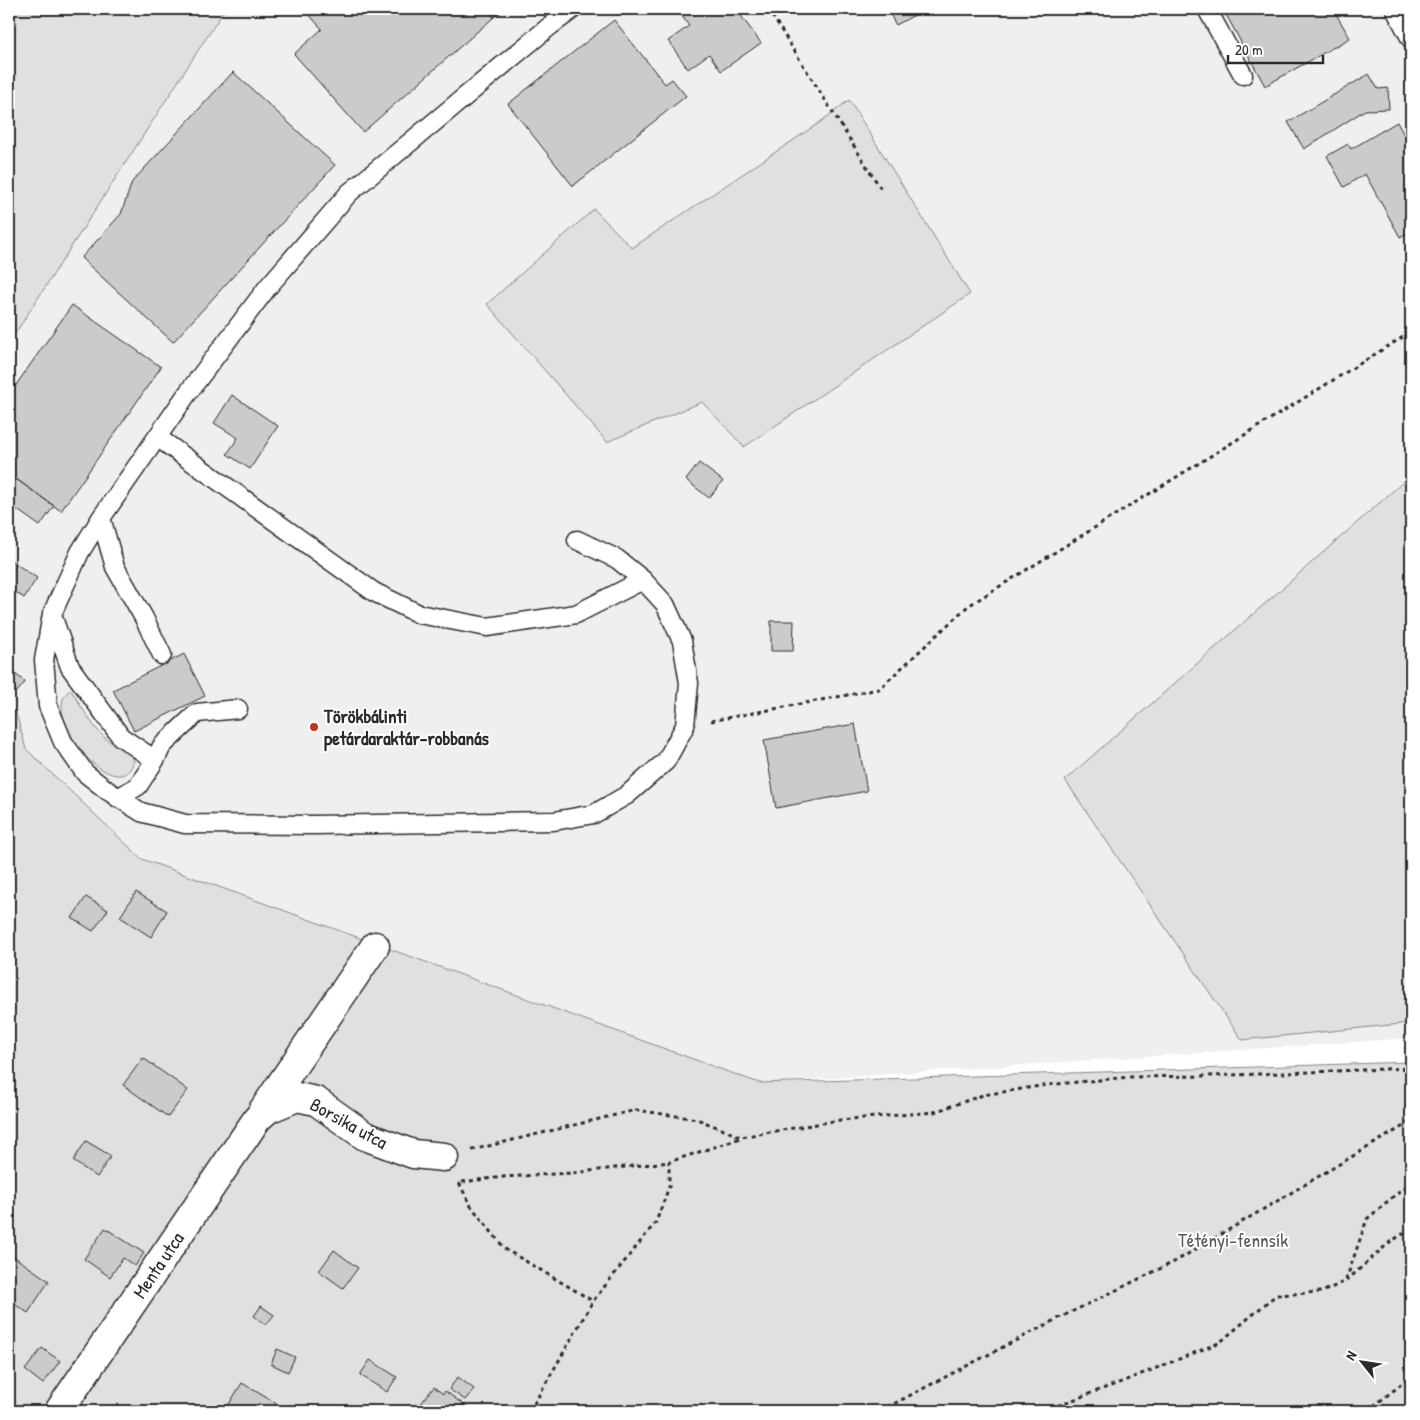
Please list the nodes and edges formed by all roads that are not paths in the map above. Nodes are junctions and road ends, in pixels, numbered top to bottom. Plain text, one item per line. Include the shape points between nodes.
1 (573, 9) edge
2 (1207, 9) edge
3 (1395, 9) edge
4 (1411, 39) edge
5 (1243, 75) dead end
6 (157, 438) junction
7 (101, 518) junction
8 (577, 540) dead end
9 (642, 580) junction
10 (52, 614) junction
11 (162, 655) dead end
12 (238, 709) dead end
13 (155, 760) junction
14 (118, 798) junction
15 (376, 946) dead end
16 (281, 1103) joint
17 (257, 1119) junction
18 (444, 1157) road end
19 (59, 1411) edge

1 - 6 lane via 349,193 267,288
2 - 5 lane
3 - 4 lane
6 - 7 lane
6 - 9 lane via 374,592 419,614 487,627 517,623 576,614
7 - 10 lane via 80,552
7 - 11 lane via 115,566
8 - 9 lane via 616,559
9 - 14 lane via 665,604 682,641 689,683 685,726 666,761 627,795 594,814 554,821 185,824 141,812
10 - 13 lane via 70,667 121,737
10 - 14 lane via 44,660 48,706 63,742 85,773
12 - 13 lane via 197,713 162,746
13 - 14 lane via 138,786
15 - 17 street, Menta utca
16 - 17 street, Menta utca
16 - 18 street, Borsika utca via 297,1096 316,1101 365,1136 414,1154
17 - 19 street, Menta utca

